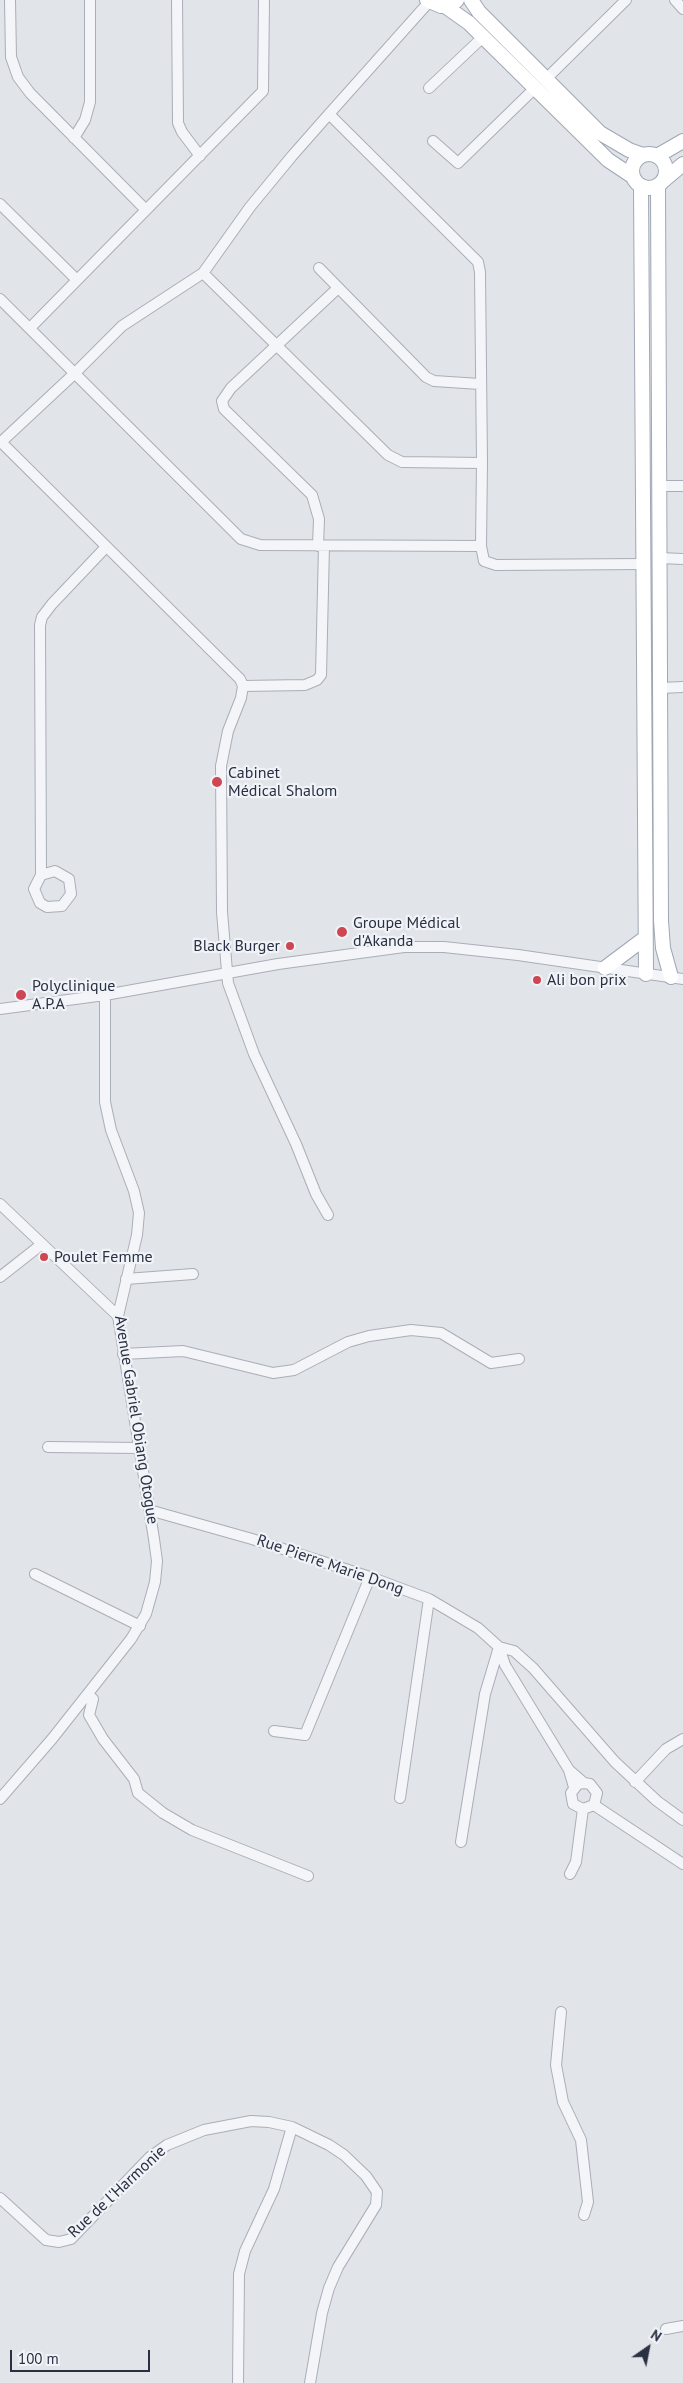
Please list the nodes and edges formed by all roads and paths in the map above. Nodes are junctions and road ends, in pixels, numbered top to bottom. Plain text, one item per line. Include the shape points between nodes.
1 (10, 0) edge
2 (90, 0) edge
3 (178, 0) edge
4 (264, 0) edge
5 (471, 0) edge
6 (626, 0) edge
7 (675, 0) edge
8 (428, 1) edge
9 (451, 3) edge
10 (683, 8) edge
11 (483, 37) junction
12 (546, 79) junction
13 (429, 88) dead end
14 (534, 89) junction
15 (330, 114) junction
16 (74, 138) junction
17 (433, 140) dead end
18 (683, 141) edge
19 (643, 155) junction
20 (200, 156) junction
21 (657, 156) junction
22 (683, 164) edge
23 (636, 181) junction
24 (661, 183) junction
25 (0, 204) edge
26 (146, 210) junction
27 (319, 268) dead end
28 (204, 273) junction
29 (78, 280) junction
30 (338, 288) junction
31 (0, 300) edge
32 (30, 328) junction
33 (277, 345) junction
34 (74, 374) junction
35 (480, 384) junction
36 (0, 442) edge
37 (482, 463) junction
38 (659, 486) junction
39 (683, 486) edge
40 (321, 546) junction
41 (481, 546) junction
42 (106, 547) junction
43 (659, 558) junction
44 (683, 559) edge
45 (644, 564) junction
46 (243, 686) junction
47 (683, 687) edge
48 (660, 688) junction
49 (41, 875) dead end
50 (645, 938) junction
51 (605, 968) junction
52 (226, 973) junction
53 (646, 974) junction
54 (677, 978) edge
55 (106, 996) junction
56 (0, 1009) edge
57 (0, 1204) edge
58 (328, 1214) dead end
59 (42, 1244) junction
60 (193, 1274) dead end
61 (0, 1277) edge
62 (126, 1279) junction
63 (118, 1316) junction
64 (123, 1354) junction
65 (518, 1359) dead end
66 (48, 1447) dead end
67 (140, 1448) junction
68 (149, 1510) junction
69 (35, 1574) dead end
70 (370, 1577) junction
71 (428, 1599) junction
72 (140, 1626) junction
73 (499, 1648) junction
74 (88, 1695) junction
75 (274, 1731) dead end
76 (683, 1739) edge
77 (569, 1770) junction
78 (584, 1782) junction
79 (635, 1782) junction
80 (574, 1787) junction
81 (400, 1798) dead end
82 (0, 1799) edge
83 (594, 1805) junction
84 (584, 1809) junction
85 (683, 1820) edge
86 (461, 1842) dead end
87 (683, 1864) edge
88 (570, 1874) dead end
89 (308, 1876) dead end
90 (561, 2012) dead end
91 (292, 2127) junction
92 (0, 2198) edge
93 (584, 2215) dead end
94 (683, 2326) edge
95 (666, 2329) dead end
96 (238, 2383) edge
97 (310, 2383) edge

1 - 16 street via 11,57 18,77
2 - 16 street via 90,102 85,120
3 - 20 street via 178,123
4 - 20 street via 263,91
5 - 12 main road
6 - 12 street
7 - 10 street
8 - 9 main road
8 - 15 street
9 - 11 main road
11 - 13 street
11 - 14 main road
12 - 19 main road via 600,133
14 - 17 street via 458,163
14 - 23 main road via 608,160
15 - 28 street via 250,207
15 - 35 street via 478,262
16 - 26 street
18 - 21 main road
19 - 21 main road
19 - 23 main road via 633,163
20 - 26 street
21 - 24 main road via 665,164 666,175
22 - 24 main road
23 - 24 main road via 648,188
23 - 45 main road
24 - 38 main road
25 - 29 street
26 - 29 street
27 - 30 street
28 - 33 street
28 - 34 street via 122,326
29 - 32 street
30 - 33 street
30 - 35 street via 426,377 434,381
31 - 32 street
32 - 34 street
33 - 37 street via 394,458 402,462
33 - 40 street via 231,388 222,405 312,495 319,519
34 - 36 street
34 - 40 street via 241,539 260,544
35 - 37 street
36 - 42 street
37 - 41 street
38 - 39 street
38 - 43 main road
40 - 41 street
40 - 46 street via 318,680 305,685
41 - 45 street via 484,561 496,565
42 - 46 street via 240,679
42 - 49 street via 52,604 40,625
43 - 44 street
43 - 48 main road
45 - 50 main road
46 - 52 street via 228,731 221,766 222,912
47 - 48 street
48 - 54 main road via 663,948
50 - 51 main road
50 - 53 main road
51 - 52 street via 518,955 421,947 357,952
51 - 53 street
52 - 55 street
52 - 58 street via 254,1054
53 - 54 street
55 - 56 street
55 - 62 street, Avenue Gabriel Obiang Otogue via 105,1102 139,1213
57 - 59 street
59 - 61 street
59 - 63 street
60 - 62 street
62 - 63 street, Avenue Gabriel Obiang Otogue
63 - 64 street, Avenue Gabriel Obiang Otogue
64 - 65 street via 183,1351 274,1373 294,1370 348,1342 410,1330 441,1333 490,1363
64 - 67 street, Avenue Gabriel Obiang Otogue
66 - 67 street
67 - 68 street, Avenue Gabriel Obiang Otogue
68 - 70 street, Rue Pierre Marie Dong
68 - 72 street, Avenue Gabriel Obiang Otogue via 157,1560 152,1598
69 - 72 street
70 - 71 street, Rue Pierre Marie Dong
70 - 75 street via 305,1735
71 - 73 street, Rue Pierre Marie Dong via 478,1628
71 - 81 street
72 - 74 street, Avenue Gabriel Obiang Otogue
73 - 77 street via 505,1665
73 - 79 street via 514,1651 533,1668
73 - 86 street via 485,1694
74 - 82 street, Avenue Gabriel Obiang Otogue
74 - 89 street via 93,1699 89,1715 103,1740 134,1779 138,1793 192,1830
76 - 79 street via 666,1749
77 - 78 street
77 - 80 street
78 - 80 street
78 - 83 street via 597,1793
79 - 85 street
80 - 84 street via 571,1798 578,1808
83 - 84 street
83 - 87 street
84 - 88 street via 576,1862
90 - 93 street via 556,2065 563,2102 581,2140 588,2202
91 - 92 street, Rue de l'Harmonie via 251,2121 204,2130 167,2145 150,2157 70,2238 59,2242 46,2240
91 - 96 street via 274,2189 240,2268
91 - 97 street, Rue de l'Harmonie via 344,2155 377,2192 376,2205 338,2267 329,2288
94 - 95 street

